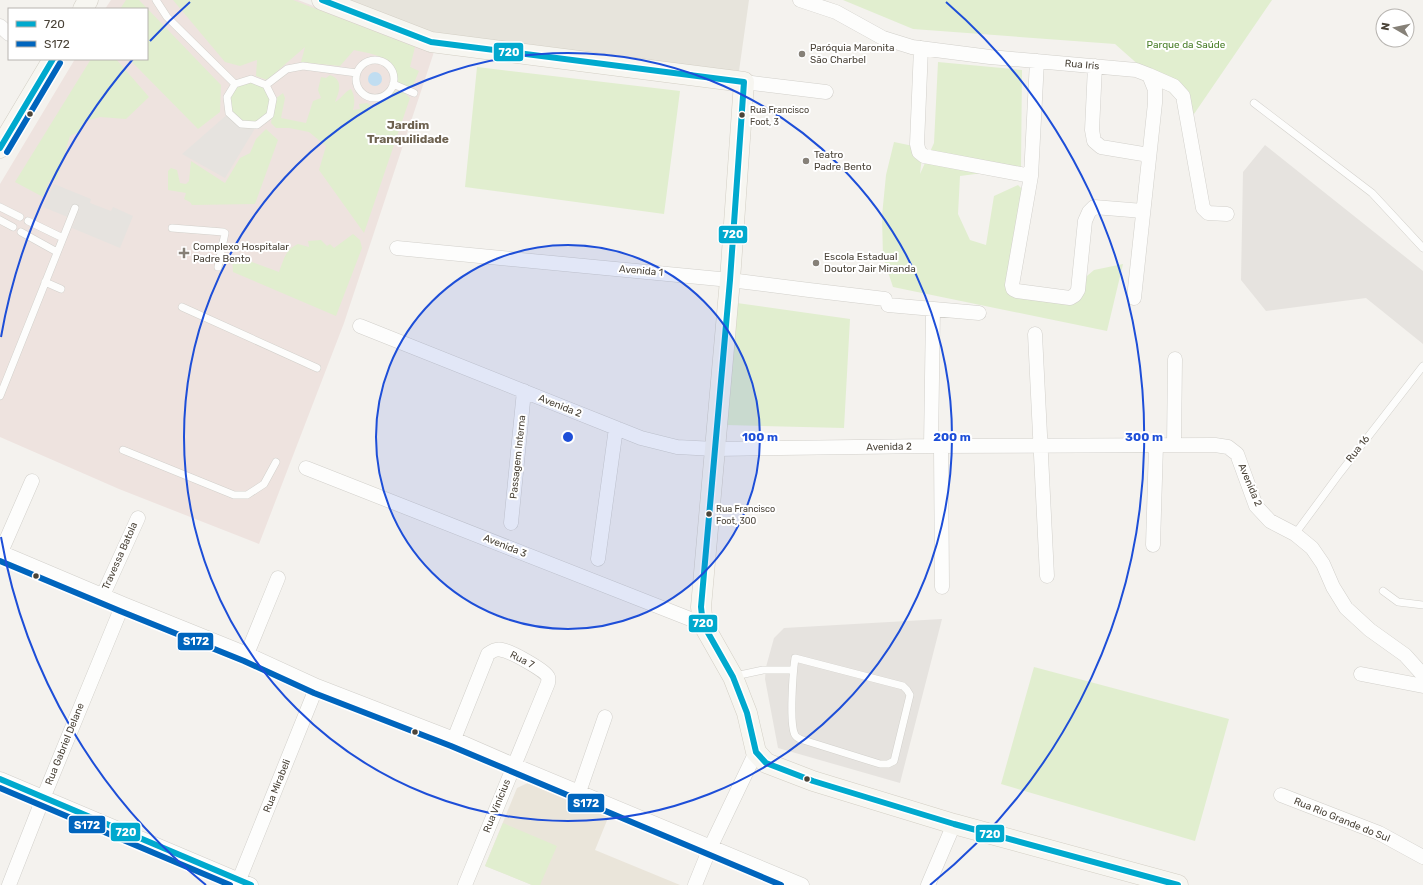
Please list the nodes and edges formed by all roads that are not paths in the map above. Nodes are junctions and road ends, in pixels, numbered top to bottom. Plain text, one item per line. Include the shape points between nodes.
1 (156, 0) edge
2 (322, 0) edge
3 (800, 0) edge
4 (0, 26) edge
5 (8, 33) edge
6 (921, 48) junction
7 (1037, 61) junction
8 (46, 62) edge
9 (1095, 66) junction
10 (357, 73) junction
11 (1149, 75) junction
12 (744, 82) junction
13 (236, 84) junction
14 (393, 84) junction
15 (266, 85) junction
16 (826, 92) dead end
17 (414, 93) dead end
18 (1254, 103) dead end
19 (0, 148) edge
20 (1149, 154) junction
21 (1030, 176) junction
22 (0, 207) edge
23 (75, 208) dead end
24 (1143, 211) junction
25 (1227, 214) dead end
26 (20, 217) dead end
27 (0, 220) edge
28 (28, 221) dead end
29 (13, 227) dead end
30 (172, 228) dead end
31 (21, 232) dead end
32 (63, 238) junction
33 (397, 248) dead end
34 (1423, 248) edge
35 (57, 252) junction
36 (218, 267) dead end
37 (730, 280) junction
38 (45, 282) junction
39 (61, 289) dead end
40 (1134, 298) dead end
41 (182, 307) dead end
42 (933, 309) junction
43 (980, 313) dead end
44 (360, 326) dead end
45 (1035, 334) dead end
46 (1175, 359) dead end
47 (1423, 366) edge
48 (317, 368) dead end
49 (524, 391) junction
50 (0, 396) edge
51 (616, 428) junction
52 (1156, 445) junction
53 (1174, 445) junction
54 (936, 446) junction
55 (1041, 446) junction
56 (715, 449) junction
57 (123, 450) dead end
58 (276, 462) dead end
59 (306, 468) dead end
60 (32, 481) dead end
61 (138, 518) dead end
62 (511, 523) dead end
63 (1295, 534) junction
64 (1153, 544) dead end
65 (1, 552) edge
66 (598, 559) dead end
67 (1048, 576) dead end
68 (278, 578) dead end
69 (942, 587) dead end
70 (1383, 591) dead end
71 (103, 595) junction
72 (123, 604) junction
73 (1423, 605) edge
74 (703, 624) junction
75 (247, 654) junction
76 (793, 670) junction
77 (1361, 674) dead end
78 (1423, 675) edge
79 (733, 677) junction
80 (548, 683) joint
81 (317, 686) junction
82 (1423, 686) edge
83 (605, 716) dead end
84 (454, 739) junction
85 (756, 752) junction
86 (514, 765) junction
87 (0, 779) edge
88 (579, 792) junction
89 (1281, 794) dead end
90 (44, 796) junction
91 (954, 824) junction
92 (710, 848) junction
93 (1423, 858) edge
94 (1152, 882) edge
95 (242, 883) edge
96 (9, 885) edge
97 (466, 885) edge
98 (695, 885) edge
99 (802, 885) edge
100 (928, 885) edge
101 (1178, 885) edge

1 - 13 lane via 167,17
2 - 12 street via 431,42
3 - 6 street, Rua Iris via 836,12 883,38
4 - 5 street
6 - 7 street, Rua Iris
6 - 21 street via 916,144 919,152 924,156
7 - 9 street, Rua Iris
7 - 21 street
8 - 19 street
9 - 11 street, Rua Iris via 1136,70
9 - 20 street via 1092,130 1094,141 1100,147
10 - 14 lane via 357,85 364,94 375,98 386,94
10 - 14 lane via 364,63 375,59 386,63 393,72
10 - 15 lane via 303,66 288,69
11 - 20 street via 1155,90
11 - 25 street, Rua Iris via 1174,86 1183,96 1203,208 1208,213
12 - 16 street
12 - 37 street
13 - 15 lane via 251,79
13 - 15 lane via 227,97 229,113 241,124 257,125 270,115 273,99
14 - 17 lane
18 - 34 lane via 1372,193
20 - 24 street
21 - 24 street via 1012,285 1017,291 1070,298 1075,295 1078,290 1085,221 1089,212 1094,207
22 - 26 lane
23 - 32 lane
24 - 40 street
27 - 29 lane
28 - 32 lane
30 - 36 lane via 225,233
31 - 35 lane
32 - 35 lane
33 - 37 street, Avenida 1
35 - 38 lane
37 - 42 street, Avenida 1
37 - 56 street
38 - 39 lane
38 - 50 lane
41 - 48 lane
42 - 43 street, Avenida 1
42 - 54 street
44 - 49 street, Avenida 2
45 - 55 street
46 - 53 street
47 - 63 lane, Rua 16
49 - 51 street, Avenida 2
49 - 62 street, Passagem Interna
51 - 56 street, Avenida 2 via 641,438 677,447
51 - 66 street
52 - 53 street, Avenida 2
52 - 55 street, Avenida 2
52 - 64 street
53 - 63 street, Avenida 2 via 1228,447 1237,454 1256,506 1270,520
54 - 55 street, Avenida 2
54 - 56 street, Avenida 2
54 - 69 street
55 - 67 street
56 - 74 street via 701,607
57 - 58 lane via 234,495 247,495 264,484
59 - 74 street, Avenida 3
60 - 65 street
61 - 71 street, Travessa Batola
63 - 78 street, Avenida 2 via 1312,548 1346,608 1370,630 1405,655
65 - 71 street
68 - 75 street
70 - 73 lane via 1398,602
71 - 72 street
72 - 75 street
72 - 90 street, Rua Gabriel Delane
74 - 79 street
75 - 81 street
76 - 76 lane via 795,735 800,739 880,764 894,762 910,695 908,690 903,686 795,658
76 - 79 lane via 764,670
77 - 82 street
79 - 85 street via 747,713
80 - 84 street, Rua 7 via 548,676 526,660 502,649 488,654
80 - 86 street, Rua Vinícius
81 - 84 street
81 - 95 street, Rua Mirabeli
83 - 88 street
84 - 86 street
85 - 91 street via 766,763 813,781
85 - 92 street
86 - 88 street
86 - 97 street, Rua Vinícius
87 - 90 street
88 - 92 street
89 - 93 street, Rua Rio Grande do Sul via 1378,833
90 - 95 street
90 - 96 street, Rua Gabriel Delane
91 - 94 street
91 - 100 street
92 - 98 street
92 - 99 street
94 - 101 street

